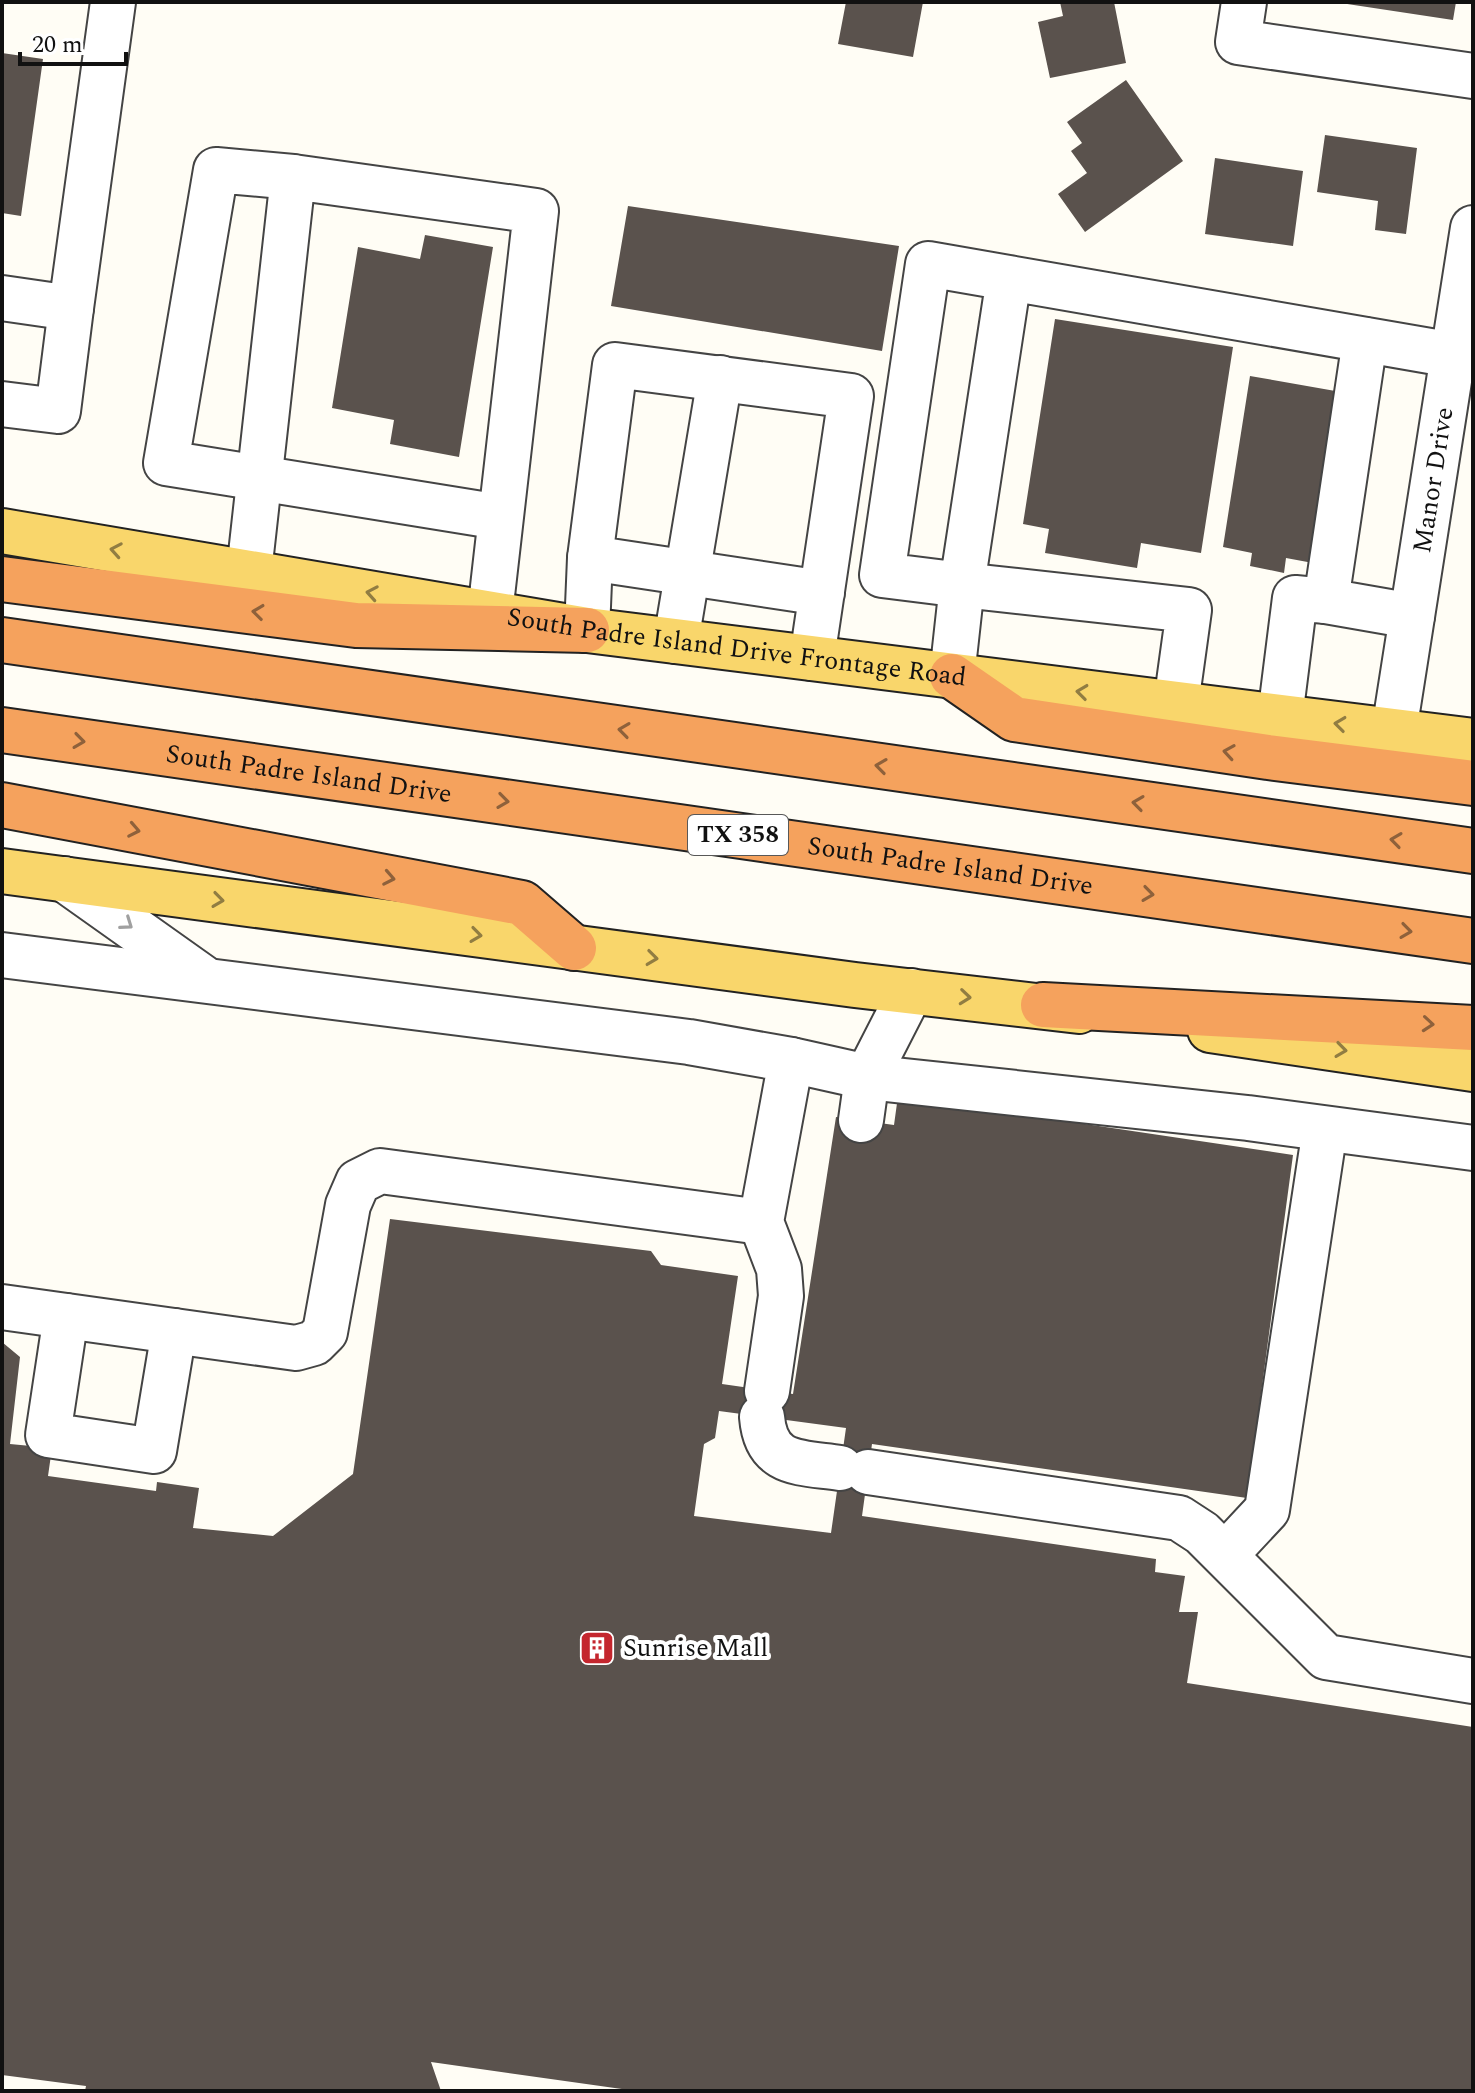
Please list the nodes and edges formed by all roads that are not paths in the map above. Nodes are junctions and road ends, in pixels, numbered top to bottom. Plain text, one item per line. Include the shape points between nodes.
1 (113, 2) edge
2 (1244, 2) edge
3 (1473, 76) edge
4 (293, 177) junction
5 (1473, 228) edge
6 (1009, 278) junction
7 (2, 298) edge
8 (71, 308) junction
9 (1365, 340) junction
10 (1453, 355) junction
11 (720, 378) junction
12 (2, 404) edge
13 (259, 479) junction
14 (500, 517) junction
15 (2, 531) edge
16 (590, 558) junction
17 (249, 572) junction
18 (686, 572) junction
19 (2, 579) edge
20 (962, 585) junction
21 (822, 593) junction
22 (1326, 601) junction
23 (490, 613) junction
24 (1412, 616) junction
25 (587, 630) junction
26 (2, 640) edge
27 (676, 641) junction
28 (812, 658) junction
29 (952, 676) junction
30 (1176, 704) junction
31 (1280, 717) junction
32 (2, 730) edge
33 (1394, 731) junction
34 (1473, 741) edge
35 (1473, 783) edge
36 (2, 805) edge
37 (1473, 851) edge
38 (2, 871) edge
39 (64, 879) junction
40 (1473, 941) edge
41 (574, 948) junction
42 (2, 955) edge
43 (206, 980) junction
44 (911, 991) junction
45 (1043, 1005) junction
46 (1473, 1028) edge
47 (791, 1060) junction
48 (1473, 1069) edge
49 (867, 1077) junction
50 (861, 1120) dead end
51 (1325, 1129) junction
52 (1473, 1148) edge
53 (761, 1222) junction
54 (2, 1307) edge
55 (66, 1316) junction
56 (174, 1331) junction
57 (1225, 1555) junction
58 (1473, 1681) edge

1 - 8 street
2 - 3 street via 1238,42
4 - 13 street
4 - 13 street via 216,170 166,463
4 - 14 street via 536,211
5 - 10 street, Manor Drive
6 - 9 street
6 - 20 street
6 - 20 street via 928,264 882,575
7 - 8 street
8 - 12 street via 58,411
9 - 10 street
9 - 22 street
10 - 24 street, Manor Drive
11 - 16 street via 615,365
11 - 18 street
11 - 21 street via 851,396
13 - 14 street
13 - 17 street
14 - 23 street
17 -> 15 main road, South Padre Island Drive Frontage Road
16 - 18 street
16 - 25 street
23 -> 17 main road, South Padre Island Drive Frontage Road
18 - 21 street
18 - 27 street
25 -> 19 highway via 356,625
20 - 29 street
20 - 30 street via 1189,610
21 - 28 street
22 - 24 street
22 - 31 street via 1295,598
23 - 25 main road, South Padre Island Drive Frontage Road
24 - 33 street, Manor Drive
25 - 27 main road, South Padre Island Drive Frontage Road
37 -> 26 highway
27 - 28 main road, South Padre Island Drive Frontage Road
28 - 29 main road, South Padre Island Drive Frontage Road
30 -> 29 main road, South Padre Island Drive Frontage Road
35 -> 29 highway via 1014,719
30 - 31 main road, South Padre Island Drive Frontage Road
33 -> 31 main road, South Padre Island Drive Frontage Road
32 -> 40 highway, South Padre Island Drive / TX 358
33 - 34 main road, South Padre Island Drive Frontage Road
36 -> 41 highway via 522,903
38 - 39 main road
39 -> 41 main road
39 -> 43 street
41 -> 44 main road
42 - 43 street
43 - 47 street via 689,1042
44 -> 45 main road
44 - 49 street
45 -> 46 highway
45 -> 48 main road
47 - 49 street
47 - 53 street
49 - 50 street
49 - 51 street
51 - 52 street
51 - 57 street via 1267,1510
53 - 56 street via 380,1171 358,1182 348,1205 325,1332 314,1343 296,1348
53 - 57 street via 779,1269 781,1296 764,1404 764,1437 775,1454 796,1462 1179,1518
54 - 55 street
55 - 56 street
55 - 56 street via 48,1435 154,1451
57 - 58 street via 1326,1657

